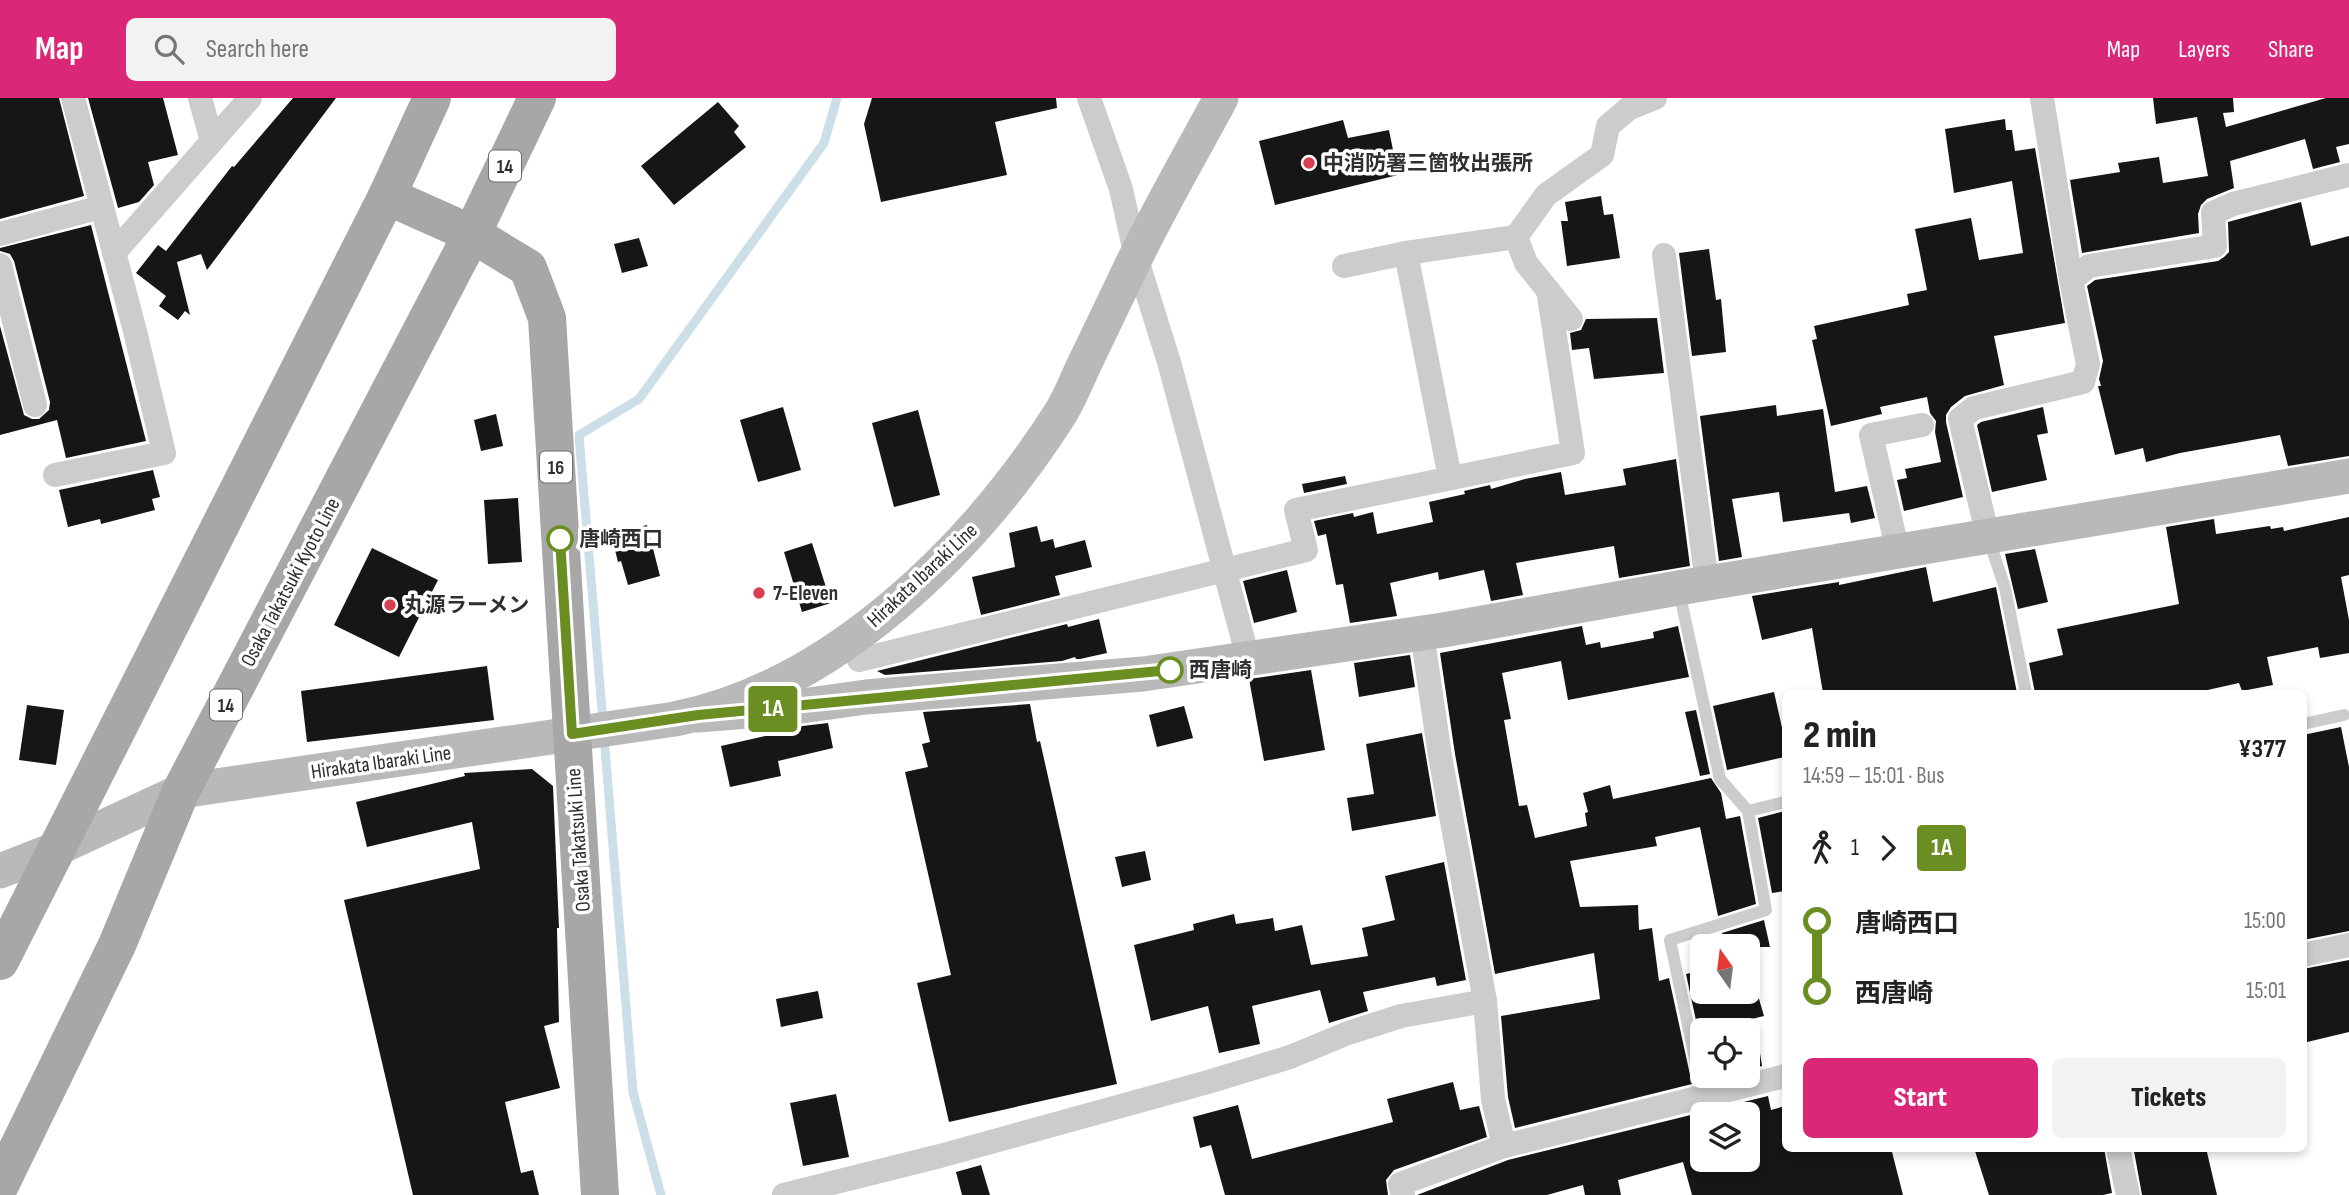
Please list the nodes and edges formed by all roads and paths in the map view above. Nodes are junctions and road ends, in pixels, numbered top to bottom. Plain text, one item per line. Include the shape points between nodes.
1 (73, 98) edge
2 (200, 98) edge
3 (250, 98) edge
4 (432, 98) edge
5 (537, 98) edge
6 (1089, 98) edge
7 (1220, 98) edge
8 (1655, 98) edge
9 (2042, 98) edge
10 (212, 141) junction
11 (2349, 175) edge
12 (387, 196) junction
13 (102, 207) junction
14 (0, 234) edge
15 (472, 234) junction
16 (1516, 237) junction
17 (114, 253) junction
18 (1406, 253) junction
19 (1664, 255) dead end
20 (1136, 257) junction
21 (0, 265) edge
22 (1344, 266) dead end
23 (2071, 280) junction
24 (1548, 290) junction
25 (1571, 318) dead end
26 (35, 405) dead end
27 (1922, 425) dead end
28 (55, 475) dead end
29 (2349, 476) edge
30 (1450, 478) junction
31 (1988, 537) junction
32 (1898, 552) junction
33 (1224, 569) junction
34 (1692, 585) junction
35 (1422, 633) junction
36 (856, 648) junction
37 (1248, 658) junction
38 (2025, 690) edge
39 (866, 697) junction
40 (698, 715) junction
41 (2344, 715) dead end
42 (2307, 723) edge
43 (572, 734) junction
44 (181, 791) junction
45 (1782, 803) edge
46 (1748, 811) junction
47 (56, 849) junction
48 (0, 871) edge
49 (2349, 945) edge
50 (2307, 954) edge
51 (0, 961) edge
52 (1485, 1001) junction
53 (1782, 1077) edge
54 (1703, 1096) junction
55 (1504, 1146) junction
56 (2119, 1152) edge
57 (0, 1185) edge
58 (600, 1195) edge
59 (784, 1195) edge
60 (1403, 1195) edge
61 (2128, 1195) edge

1 - 13 street
2 - 10 street
3 - 10 street
4 - 12 main road
5 - 15 main road, Osaka Takatsuki Kyoto Line / 14
6 - 20 street via 1121,189
7 - 20 street, Hirakata Ibaraki Line
8 - 16 street via 1628,109 1608,126 1602,155 1546,195
9 - 23 street
10 - 17 street
11 - 23 street via 2213,213 2215,246 2089,266
12 - 15 main road, Osaka Takatsuki Line / 16
12 - 47 main road
13 - 14 street
13 - 17 street
15 - 43 main road, Osaka Takatsuki Line / 16 via 528,268 547,318
15 - 44 main road, Osaka Takatsuki Kyoto Line / 14
16 - 18 street
16 - 24 street via 1526,263
17 - 28 street via 164,453
18 - 22 street
18 - 30 street
19 - 34 street
20 - 33 street
20 - 36 street, Hirakata Ibaraki Line via 1062,412 1011,486
21 - 26 street
23 - 31 street via 2088,364 2083,382 1974,408 1961,419
24 - 25 street
24 - 30 street via 1573,453
27 - 32 street via 1871,435
29 - 31 street
30 - 33 street via 1296,510 1306,550
31 - 32 street
31 - 38 lane via 2005,588
32 - 34 street
33 - 36 street
33 - 37 street
34 - 35 street
34 - 46 lane via 1720,779
35 - 37 street
35 - 52 street
36 - 39 street
36 - 40 street, Hirakata Ibaraki Line
37 - 39 street via 1143,674
39 - 40 street
40 - 43 street, Hirakata Ibaraki Line
41 - 42 lane
43 - 44 street, Hirakata Ibaraki Line
43 - 58 main road, Osaka Takatsuki Line / 16
44 - 47 street, Hirakata Ibaraki Line
44 - 57 main road, Osaka Takatsuki Kyoto Line / 14 via 117,945
45 - 46 lane
46 - 54 lane via 1766,910 1670,940
47 - 48 street, Hirakata Ibaraki Line
47 - 51 main road
49 - 50 street
52 - 55 street via 1493,1099
52 - 59 street via 1401,1016 1208,1082
53 - 54 street
54 - 55 street
55 - 60 street via 1400,1184
56 - 61 street

